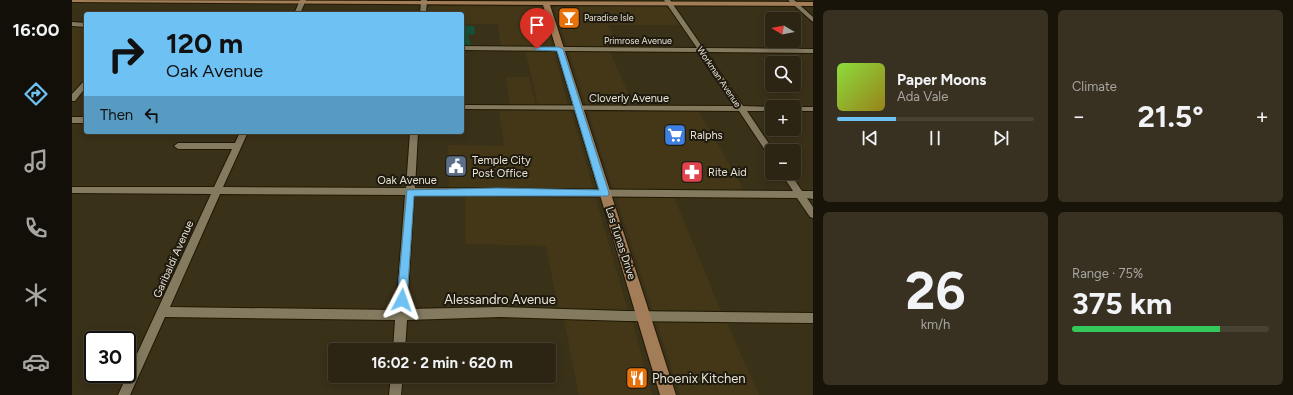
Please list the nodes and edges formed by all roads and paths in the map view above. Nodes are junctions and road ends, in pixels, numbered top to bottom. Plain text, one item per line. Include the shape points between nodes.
1 (72, 0) edge
2 (303, 1) edge
3 (424, 1) edge
4 (546, 2) edge
5 (668, 2) edge
6 (793, 2) edge
7 (813, 4) edge
8 (298, 12) edge
9 (423, 12) edge
10 (813, 20) edge
11 (72, 24) edge
12 (84, 25) edge
13 (464, 48) edge
14 (559, 49) junction
15 (701, 50) junction
16 (813, 50) edge
17 (84, 85) edge
18 (72, 99) edge
19 (464, 107) edge
20 (578, 109) junction
21 (742, 109) junction
22 (765, 109) edge
23 (801, 109) edge
24 (813, 109) edge
25 (72, 120) edge
26 (84, 120) edge
27 (243, 134) edge
28 (414, 134) edge
29 (765, 144) edge
30 (178, 146) dead end
31 (237, 146) junction
32 (790, 180) edge
33 (72, 190) edge
34 (217, 191) junction
35 (410, 192) junction
36 (605, 193) junction
37 (800, 195) junction
38 (813, 195) edge
39 (813, 214) edge
40 (162, 312) junction
41 (401, 315) junction
42 (644, 316) junction
43 (813, 318) edge
44 (399, 343) edge
45 (397, 383) edge
46 (124, 395) edge
47 (396, 395) edge
48 (668, 395) edge

1 - 2 main road
2 - 3 main road
2 - 8 street
3 - 4 main road
3 - 9 street
4 - 5 main road
4 - 14 main road, Las Tunas Drive
5 - 6 main road
5 - 15 street, Workman Avenue
6 - 7 main road
6 - 10 street
11 - 12 street
13 - 14 street, Primrose Avenue
14 - 15 street, Primrose Avenue
14 - 20 main road, Las Tunas Drive
15 - 16 street, Primrose Avenue
15 - 21 street, Workman Avenue
17 - 18 street
19 - 20 street, Cloverly Avenue
20 - 21 street, Cloverly Avenue
20 - 36 main road, Las Tunas Drive
21 - 22 street, Cloverly Avenue
21 - 29 street, Workman Avenue
23 - 24 street
25 - 26 street
27 - 31 street, Garibaldi Avenue
28 - 35 street
30 - 31 street
31 - 34 street, Garibaldi Avenue
32 - 37 street
33 - 34 street, Oak Avenue
34 - 35 street, Oak Avenue
34 - 40 street, Garibaldi Avenue
35 - 36 street, Oak Avenue
35 - 41 street
36 - 37 street, Oak Avenue
36 - 42 main road, Las Tunas Drive
37 - 38 street, Oak Avenue
37 - 39 street
40 - 41 street, Alessandro Avenue
40 - 46 street, Garibaldi Avenue
41 - 42 street, Alessandro Avenue via 507,312
41 - 44 street
42 - 43 street, Alessandro Avenue
42 - 48 main road, Las Tunas Drive
45 - 47 street

